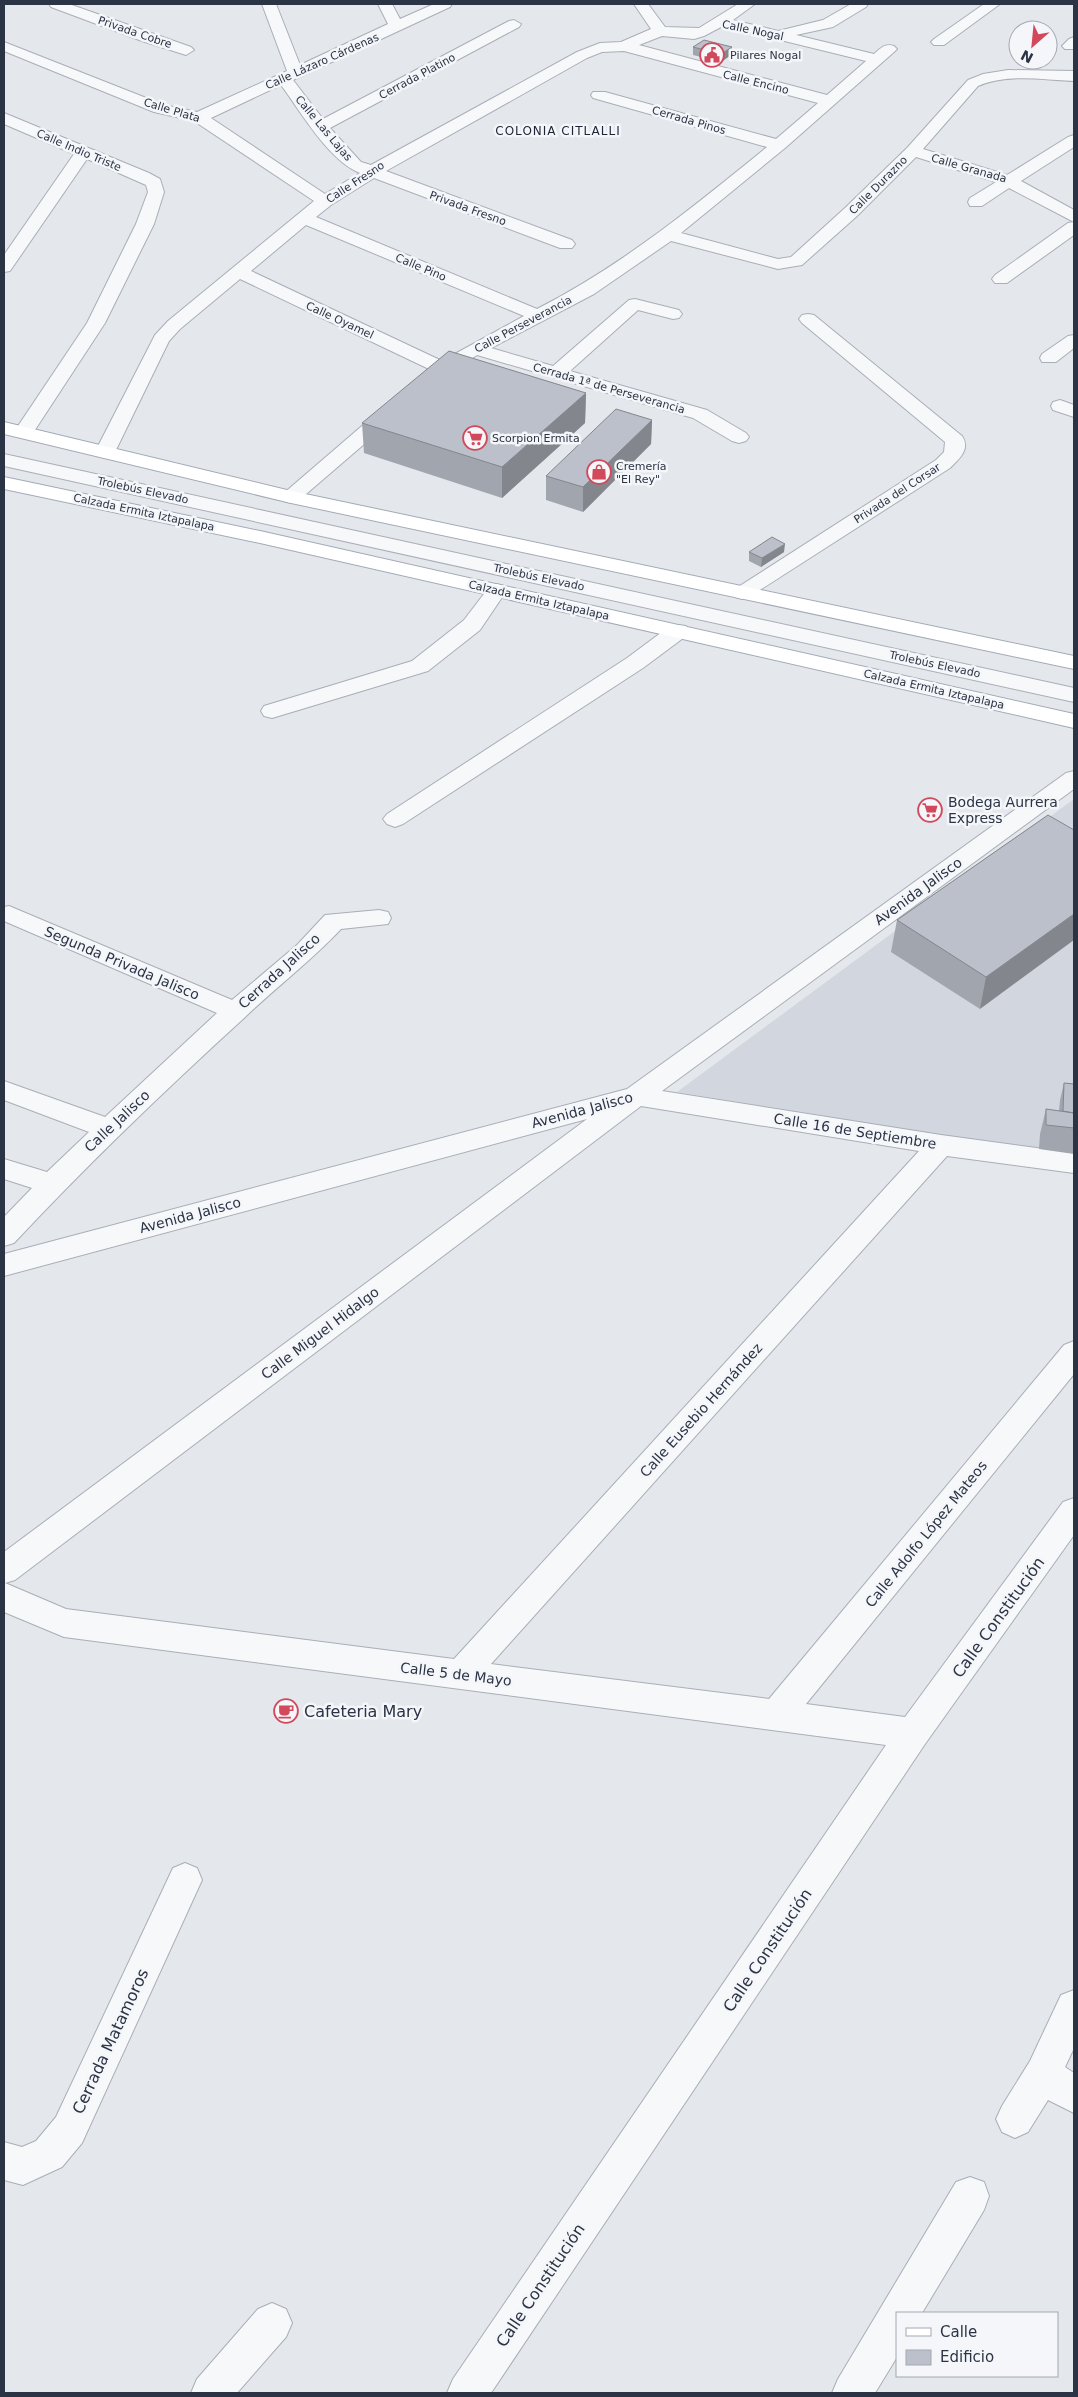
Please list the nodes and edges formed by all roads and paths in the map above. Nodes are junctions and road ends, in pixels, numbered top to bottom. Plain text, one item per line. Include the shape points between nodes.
1 (56, 4) edge
2 (269, 4) edge
3 (385, 4) edge
4 (445, 4) edge
5 (641, 4) edge
6 (748, 4) edge
7 (861, 4) edge
8 (993, 4) edge
9 (720, 21) junction
10 (514, 24) dead end
11 (397, 27) junction
12 (660, 31) junction
13 (775, 35) junction
14 (939, 42) dead end
15 (4, 46) edge
16 (624, 46) junction
17 (889, 49) dead end
18 (186, 50) dead end
19 (876, 60) junction
20 (290, 76) junction
21 (1074, 76) edge
22 (600, 95) dead end
23 (830, 101) junction
24 (199, 117) junction
25 (4, 118) edge
26 (320, 127) junction
27 (1074, 140) edge
28 (779, 145) junction
29 (84, 151) junction
30 (913, 151) junction
31 (370, 172) junction
32 (1009, 181) junction
33 (325, 201) junction
34 (976, 202) dead end
35 (1074, 217) edge
36 (305, 218) junction
37 (1074, 227) edge
38 (668, 235) junction
39 (566, 244) dead end
40 (4, 267) edge
41 (239, 272) junction
42 (1001, 279) dead end
43 (674, 314) dead end
44 (538, 316) junction
45 (808, 319) dead end
46 (1074, 340) edge
47 (475, 349) junction
48 (1050, 358) dead end
49 (441, 368) junction
50 (556, 373) junction
51 (419, 388) edge
52 (404, 400) edge
53 (4, 428) edge
54 (24, 432) junction
55 (739, 437) dead end
56 (105, 452) junction
57 (4, 460) edge
58 (4, 482) edge
59 (292, 497) junction
60 (497, 590) junction
61 (742, 593) junction
62 (678, 631) junction
63 (1074, 663) edge
64 (1074, 695) edge
65 (272, 711) dead end
66 (1074, 721) edge
67 (1074, 778) edge
68 (395, 819) dead end
69 (9, 914) dead end
70 (379, 918) dead end
71 (235, 1011) junction
72 (4, 1090) edge
73 (636, 1096) junction
74 (109, 1129) junction
75 (941, 1145) junction
76 (1074, 1163) edge
77 (4, 1169) edge
78 (52, 1184) junction
79 (4, 1235) edge
80 (4, 1265) edge
81 (1074, 1353) edge
82 (1074, 1511) edge
83 (4, 1570) edge
84 (4, 1597) edge
85 (460, 1675) junction
86 (777, 1715) junction
87 (914, 1733) junction
88 (185, 1880) dead end
89 (1074, 2008) edge
90 (1043, 2074) junction
91 (1074, 2095) edge
92 (1015, 2119) dead end
93 (4, 2161) edge
94 (970, 2196) dead end
95 (901, 2312) edge
96 (896, 2321) edge
97 (272, 2323) dead end
98 (211, 2393) edge
99 (468, 2393) edge
100 (852, 2393) edge

1 - 18 street, Privada Cobre
2 - 20 street, Calle Las Lajas
3 - 11 street
4 - 11 street, Calle Lázaro Cárdenas
5 - 12 street
6 - 9 street
7 - 13 street via 828,24
8 - 14 street
9 - 12 street, Calle Nogal via 704,32 694,34
9 - 13 street, Calle Nogal
10 - 26 street, Cerrada Platino
11 - 20 street, Calle Lázaro Cárdenas
12 - 16 street, Calle Fresno
13 - 19 street, Calle Nogal
15 - 24 street, Calle Plata via 160,109
16 - 23 street, Calle Encino
16 - 31 street, Calle Fresno via 600,48 582,55
17 - 19 street
19 - 23 street
20 - 24 street, Calle Lázaro Cárdenas
20 - 26 street, Calle Las Lajas
21 - 30 street, Calle Durazno via 998,75 982,78 973,83
22 - 28 street, Cerrada Pinos
23 - 28 street, Calle Perseverancia
24 - 33 street, Calle Plata
25 - 29 street, Calle Indio Triste
26 - 31 street, Calle Las Lajas via 355,166
27 - 32 street, Calle Granada
28 - 38 street, Calle Perseverancia
29 - 40 street
29 - 54 street, Calle Indio Triste via 154,184 156,192 145,224 96,323
30 - 32 street, Calle Granada
30 - 38 street, Calle Durazno via 796,261 787,264 768,262
31 - 33 street, Calle Fresno
31 - 39 street, Privada Fresno
32 - 34 street
32 - 35 street
33 - 36 street, Calle Fresno
36 - 41 street, Calle Fresno
36 - 44 street, Calle Pino
37 - 42 street
38 - 44 street, Calle Perseverancia via 588,290
41 - 49 street, Calle Oyamel
41 - 56 street, Calle Fresno via 161,339
43 - 50 street via 635,304
44 - 47 street, Calle Perseverancia
45 - 61 street, Privada del Corsar via 955,440 954,453 942,464
46 - 48 street
47 - 49 street, Calle Perseverancia
47 - 50 street, Cerrada 1ª de Perseverancia
49 - 51 street, Calle Perseverancia
50 - 55 street, Cerrada 1ª de Perseverancia via 700,414
52 - 59 street
53 - 54 main road
54 - 56 main road
56 - 59 main road
57 - 64 street, Trolebús Elevado
58 - 60 main road, Calzada Ermita Iztapalapa
59 - 61 main road
60 - 62 main road, Calzada Ermita Iztapalapa
60 - 65 street via 472,625 420,666
61 - 63 main road
62 - 66 main road, Calzada Ermita Iztapalapa
62 - 68 street via 635,663
67 - 73 street, Avenida Jalisco
69 - 71 street, Segunda Privada Jalisco
70 - 71 street, Cerrada Jalisco via 334,921 306,951
71 - 74 street, Calle Jalisco
72 - 74 street
73 - 75 street, Calle 16 de Septiembre
73 - 80 street, Avenida Jalisco
73 - 83 street, Calle Miguel Hidalgo
74 - 78 street, Calle Jalisco
75 - 76 street, Calle 16 de Septiembre
75 - 85 street, Calle Eusebio Hernández
77 - 78 street
78 - 79 street, Calle Jalisco
81 - 86 street, Calle Adolfo López Mateos
82 - 87 street, Calle Constitución
84 - 85 street, Calle 5 de Mayo via 64,1624
85 - 86 street, Calle 5 de Mayo
86 - 87 street, Calle 5 de Mayo
87 - 99 street, Calle Constitución
88 - 93 street, Cerrada Matamoros via 70,2130 49,2154 23,2166
89 - 90 street
90 - 91 street
90 - 92 street
94 - 95 street
96 - 100 street
97 - 98 street

